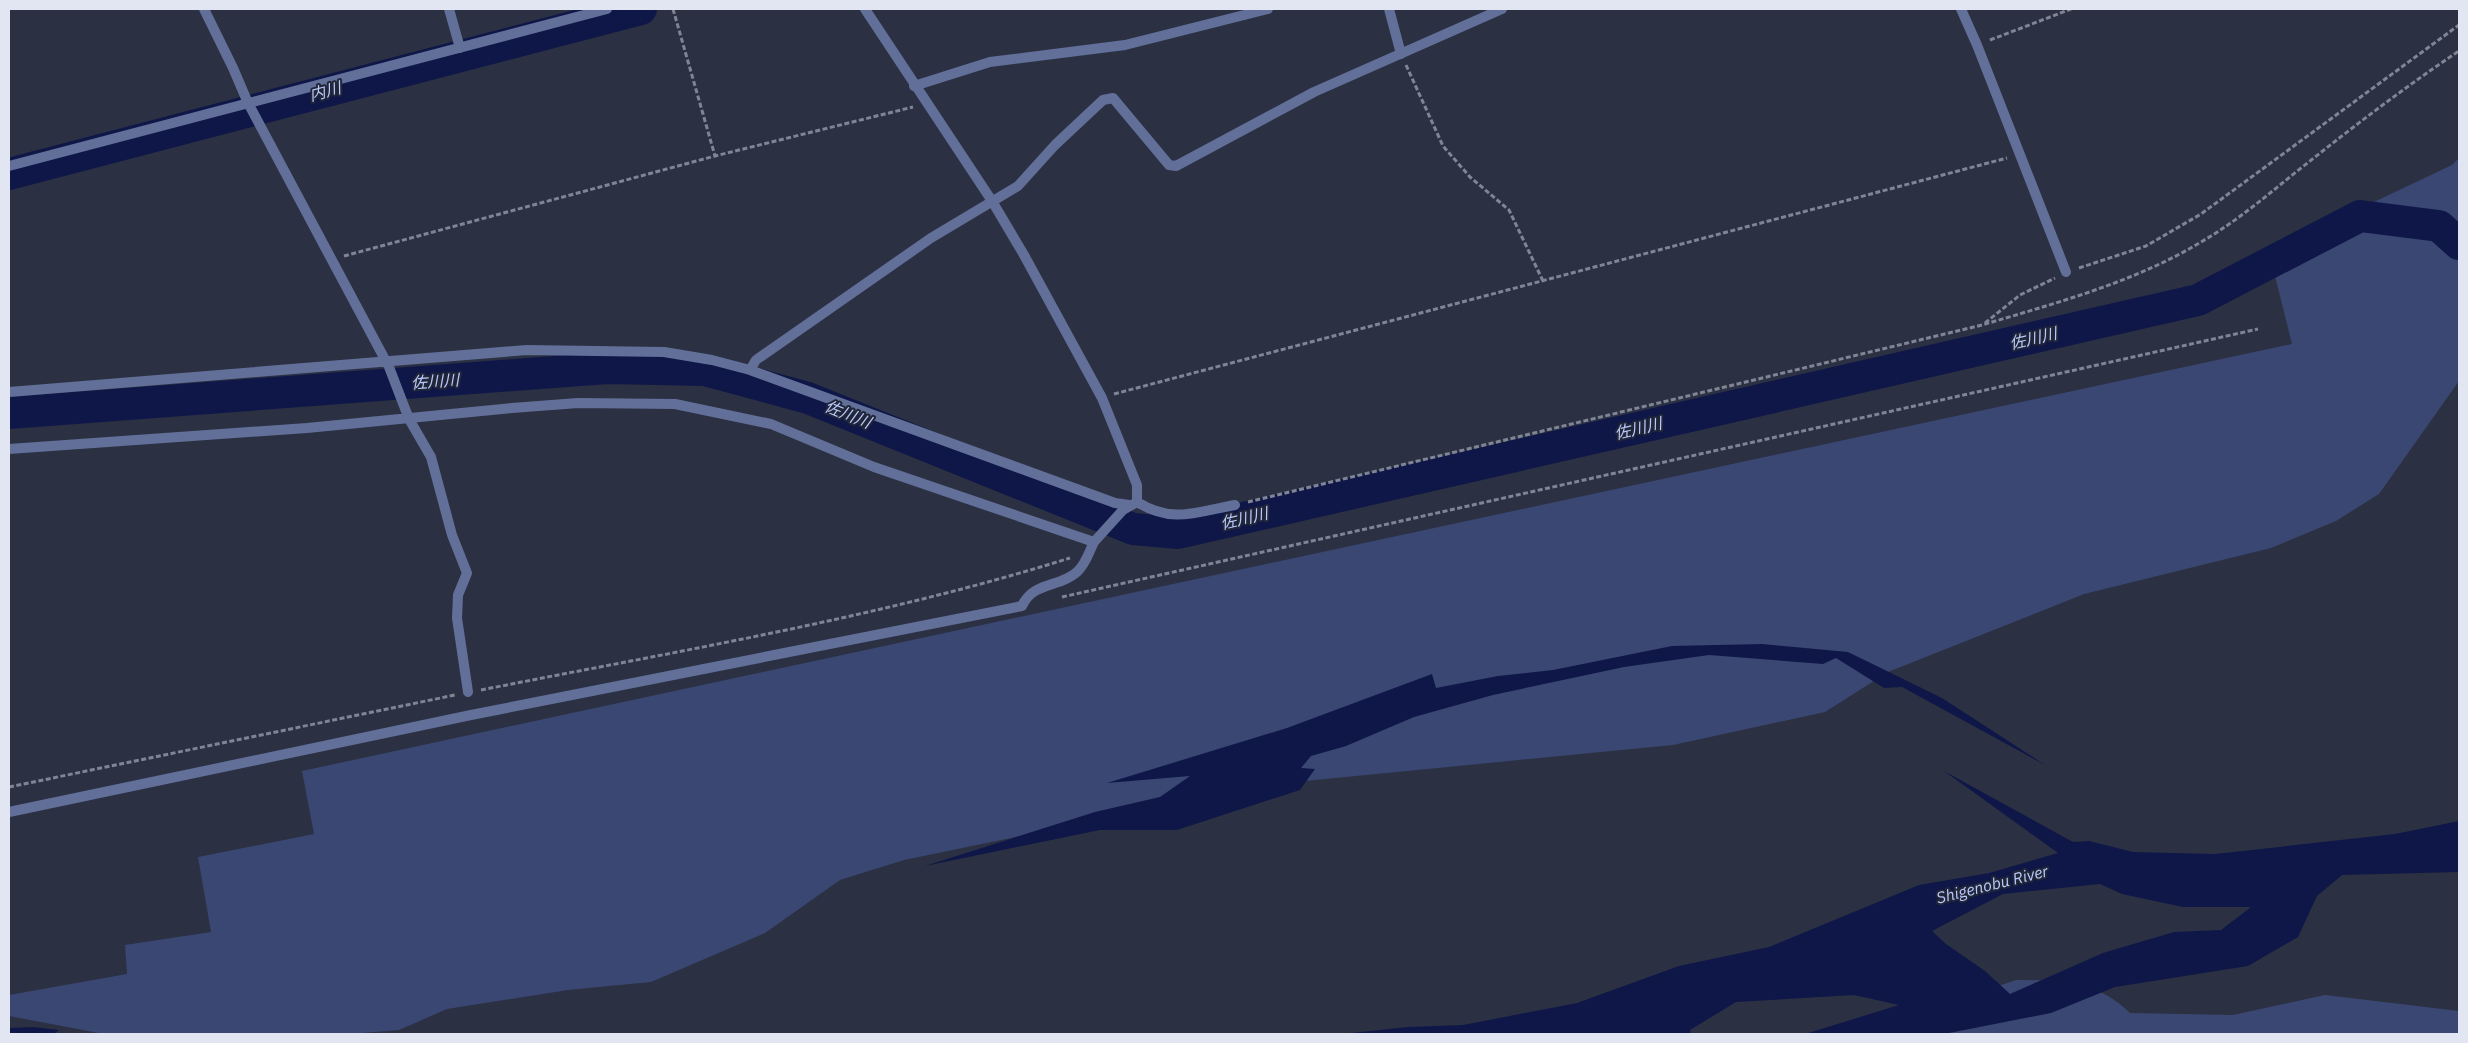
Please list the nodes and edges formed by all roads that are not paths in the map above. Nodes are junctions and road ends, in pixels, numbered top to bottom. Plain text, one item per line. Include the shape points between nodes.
1 (204, 9) edge
2 (449, 9) edge
3 (608, 9) edge
4 (865, 9) edge
5 (1268, 9) edge
6 (1389, 9) edge
7 (1502, 9) edge
8 (1961, 9) edge
9 (460, 48) junction
10 (1402, 54) junction
11 (914, 86) junction
12 (248, 103) junction
13 (9, 166) edge
14 (992, 201) junction
15 (2066, 272) road end
16 (387, 365) junction
17 (750, 370) junction
18 (9, 392) edge
19 (408, 416) junction
20 (9, 449) edge
21 (1235, 505) road end
22 (1129, 506) junction
23 (1096, 538) junction
24 (468, 692) road end
25 (9, 812) edge

1 - 12 street
2 - 9 street
3 - 9 street
4 - 11 street
5 - 11 street via 1125,45 990,62
6 - 10 street
7 - 10 street
8 - 15 street via 1978,44
9 - 12 street
10 - 14 street via 1314,92 1176,166 1169,165 1113,98 1103,100 1055,145 1018,186
11 - 14 street
12 - 13 street
12 - 16 street
14 - 17 street via 830,307 756,360
14 - 22 street via 1102,398 1137,486
16 - 17 street via 527,350 598,350 664,352
16 - 18 street
16 - 19 street
17 - 22 street
19 - 20 street
19 - 23 street via 578,403 676,404 709,409 771,424 874,467
19 - 24 street via 431,457 452,535 467,573 458,595 457,618
21 - 22 street via 1166,515
22 - 23 street
23 - 25 street via 1075,574 1040,588 1027,596 1022,606 470,714

